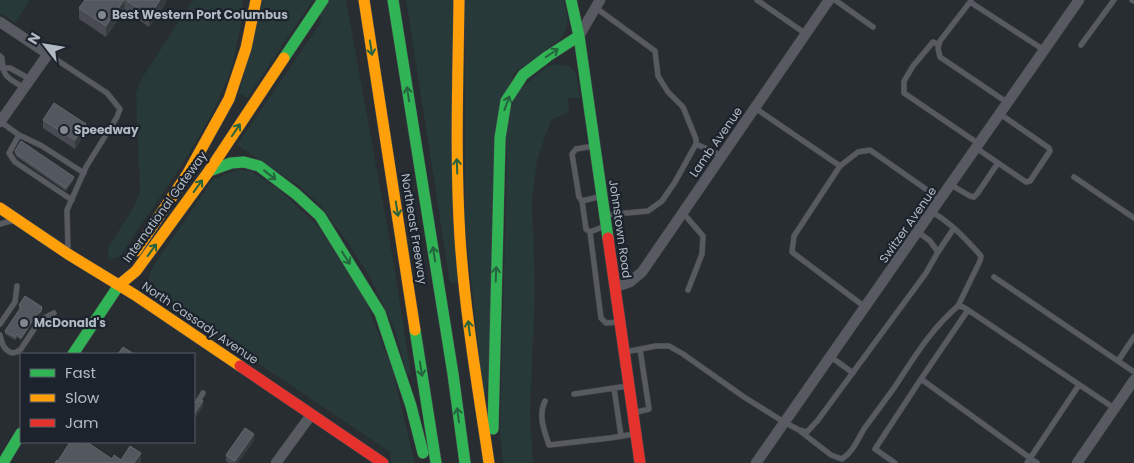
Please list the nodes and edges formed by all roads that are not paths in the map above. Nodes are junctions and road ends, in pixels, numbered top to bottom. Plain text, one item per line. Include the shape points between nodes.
1 (250, 0) edge
2 (256, 0) edge
3 (323, 0) edge
4 (364, 0) edge
5 (393, 0) edge
6 (459, 0) edge
7 (571, 0) edge
8 (757, 0) edge
9 (830, 0) edge
10 (835, 0) edge
11 (1079, 0) edge
12 (1114, 0) edge
13 (970, 1) edge
14 (598, 4) edge
15 (0, 22) edge
16 (873, 27) dead end
17 (806, 34) junction
18 (579, 36) junction
19 (939, 45) junction
20 (1081, 45) dead end
21 (246, 48) junction
22 (1044, 50) junction
23 (48, 54) junction
24 (0, 56) edge
25 (1, 70) edge
26 (27, 84) junction
27 (1008, 103) junction
28 (755, 108) junction
29 (1000, 114) junction
30 (0, 122) edge
31 (19, 135) junction
32 (696, 144) junction
33 (595, 146) junction
34 (978, 146) junction
35 (722, 156) junction
36 (998, 164) junction
37 (840, 166) junction
38 (209, 170) junction
39 (84, 174) junction
40 (1074, 177) dead end
41 (951, 185) junction
42 (602, 196) junction
43 (940, 199) junction
44 (72, 200) junction
45 (582, 201) junction
46 (0, 208) edge
47 (932, 212) junction
48 (682, 213) junction
49 (1134, 218) edge
50 (16, 219) junction
51 (605, 220) junction
52 (0, 224) edge
53 (954, 228) junction
54 (590, 232) junction
55 (918, 232) junction
56 (938, 252) junction
57 (68, 254) junction
58 (994, 277) dead end
59 (17, 286) dead end
60 (119, 286) junction
61 (614, 287) junction
62 (688, 290) dead end
63 (958, 306) junction
64 (865, 308) junction
65 (968, 310) junction
66 (54, 312) dead end
67 (620, 322) junction
68 (0, 324) edge
69 (0, 334) edge
70 (1134, 337) edge
71 (640, 349) junction
72 (0, 352) edge
73 (9, 352) junction
74 (624, 352) junction
75 (74, 353) edge
76 (831, 357) junction
77 (1118, 361) junction
78 (1134, 372) edge
79 (853, 373) junction
80 (921, 379) junction
81 (1134, 380) edge
82 (1078, 385) junction
83 (629, 386) junction
84 (614, 388) junction
85 (203, 393) dead end
86 (574, 394) dead end
87 (545, 400) dead end
88 (197, 403) edge
89 (1114, 408) junction
90 (633, 413) junction
91 (311, 415) junction
92 (784, 422) junction
93 (800, 430) junction
94 (636, 434) junction
95 (20, 435) edge
96 (621, 436) junction
97 (1029, 461) edge
98 (381, 462) edge
99 (3, 463) edge
100 (276, 463) edge
101 (425, 463) edge
102 (436, 463) edge
103 (465, 463) edge
104 (489, 463) edge
105 (494, 463) edge
106 (640, 463) edge
107 (756, 463) edge
108 (894, 463) edge
109 (1037, 463) edge
110 (1077, 463) edge

1 - 21 main road
2 - 21 main road, International Gateway
38 -> 3 main road, International Gateway
4 -> 102 main road, Northeast Freeway
103 -> 5 main road, Northeast Freeway
104 -> 6 main road via 469,330 460,238 457,155
7 - 18 main road, Johnstown Road
8 - 17 lane
9 - 17 street, Lamb Avenue
10 - 16 lane
11 - 22 street, Switzer Avenue
12 - 20 lane
13 - 19 lane
13 - 22 lane
14 - 18 street
14 - 32 lane via 655,51 658,76 683,107
15 - 23 street
17 - 28 street, Lamb Avenue
18 - 33 main road, Johnstown Road
105 -> 18 main road via 500,138 506,101 523,75
19 - 27 lane via 940,57
19 - 34 lane via 933,42 913,66 904,81 904,92
21 - 60 main road, International Gateway via 229,99 188,173 134,255
22 - 27 street, Switzer Avenue
23 - 26 street
23 - 39 lane via 107,93 120,108
24 - 25 lane
25 - 26 lane via 6,76
25 - 26 lane via 10,68
26 - 30 street
27 - 29 street, Switzer Avenue
28 - 35 street, Lamb Avenue
28 - 37 lane
29 - 34 street, Switzer Avenue
29 - 36 lane via 1050,150 1030,181 1026,182
30 - 31 lane
31 - 39 lane
31 - 44 lane via 9,153 15,162
32 - 35 lane
32 - 51 lane via 662,201 648,211
33 - 42 main road, Johnstown Road
33 - 45 lane via 576,149 572,154
34 - 36 lane
34 - 41 street, Switzer Avenue
35 - 48 street, Lamb Avenue
36 - 41 lane via 974,197
37 - 43 lane via 858,152 870,150
37 - 64 lane via 794,236 792,252
60 -> 38 main road, International Gateway via 136,272
38 -> 101 main road via 231,163 259,166 320,216 380,313 411,406
39 - 44 lane
40 - 49 lane
41 - 43 street, Switzer Avenue
42 - 45 lane
42 - 51 main road, Johnstown Road
43 - 47 street, Switzer Avenue
44 - 57 lane via 67,210
45 - 54 lane via 586,229
46 - 50 main road, North Cassady Avenue
47 - 53 lane
47 - 55 street, Switzer Avenue
48 - 61 street, Lamb Avenue via 642,272 630,282
48 - 62 lane via 703,236 702,254
50 - 52 lane
50 - 57 main road, North Cassady Avenue
51 - 54 lane
51 - 61 main road, Johnstown Road
53 - 56 lane
53 - 63 lane via 981,256
54 - 67 lane via 601,318 606,323
55 - 56 lane via 930,240
55 - 64 street, Switzer Avenue
56 - 79 lane
57 - 60 main road, North Cassady Avenue
58 - 77 lane
59 - 68 lane via 15,302
60 - 75 main road
60 - 91 main road, North Cassady Avenue
61 - 67 main road, Johnstown Road
63 - 65 lane
63 - 93 lane via 927,338 850,454 842,459 830,455
64 - 76 street, Switzer Avenue
65 - 80 lane
65 - 82 lane
66 - 73 lane via 40,320 21,349
67 - 74 main road, Johnstown Road
69 - 73 lane via 2,344
70 - 77 lane
71 - 74 lane
71 - 90 lane via 649,409
71 - 92 lane via 669,346
72 - 73 lane
74 - 83 main road, Johnstown Road
76 - 79 lane
76 - 92 street, Switzer Avenue
77 - 78 lane
79 - 93 lane via 807,432
80 - 97 lane
80 - 108 lane via 875,449
81 - 89 street
82 - 89 lane
82 - 97 lane
83 - 84 lane
83 - 90 main road, Johnstown Road
84 - 86 lane
84 - 96 lane
85 - 88 lane
87 - 96 lane via 542,427 549,445
89 - 110 street
90 - 94 main road, Johnstown Road
91 - 98 main road, North Cassady Avenue
91 - 100 street
92 - 93 lane
92 - 107 street, Switzer Avenue
94 - 96 lane
94 - 106 main road, Johnstown Road
95 - 99 main road
97 - 109 lane

